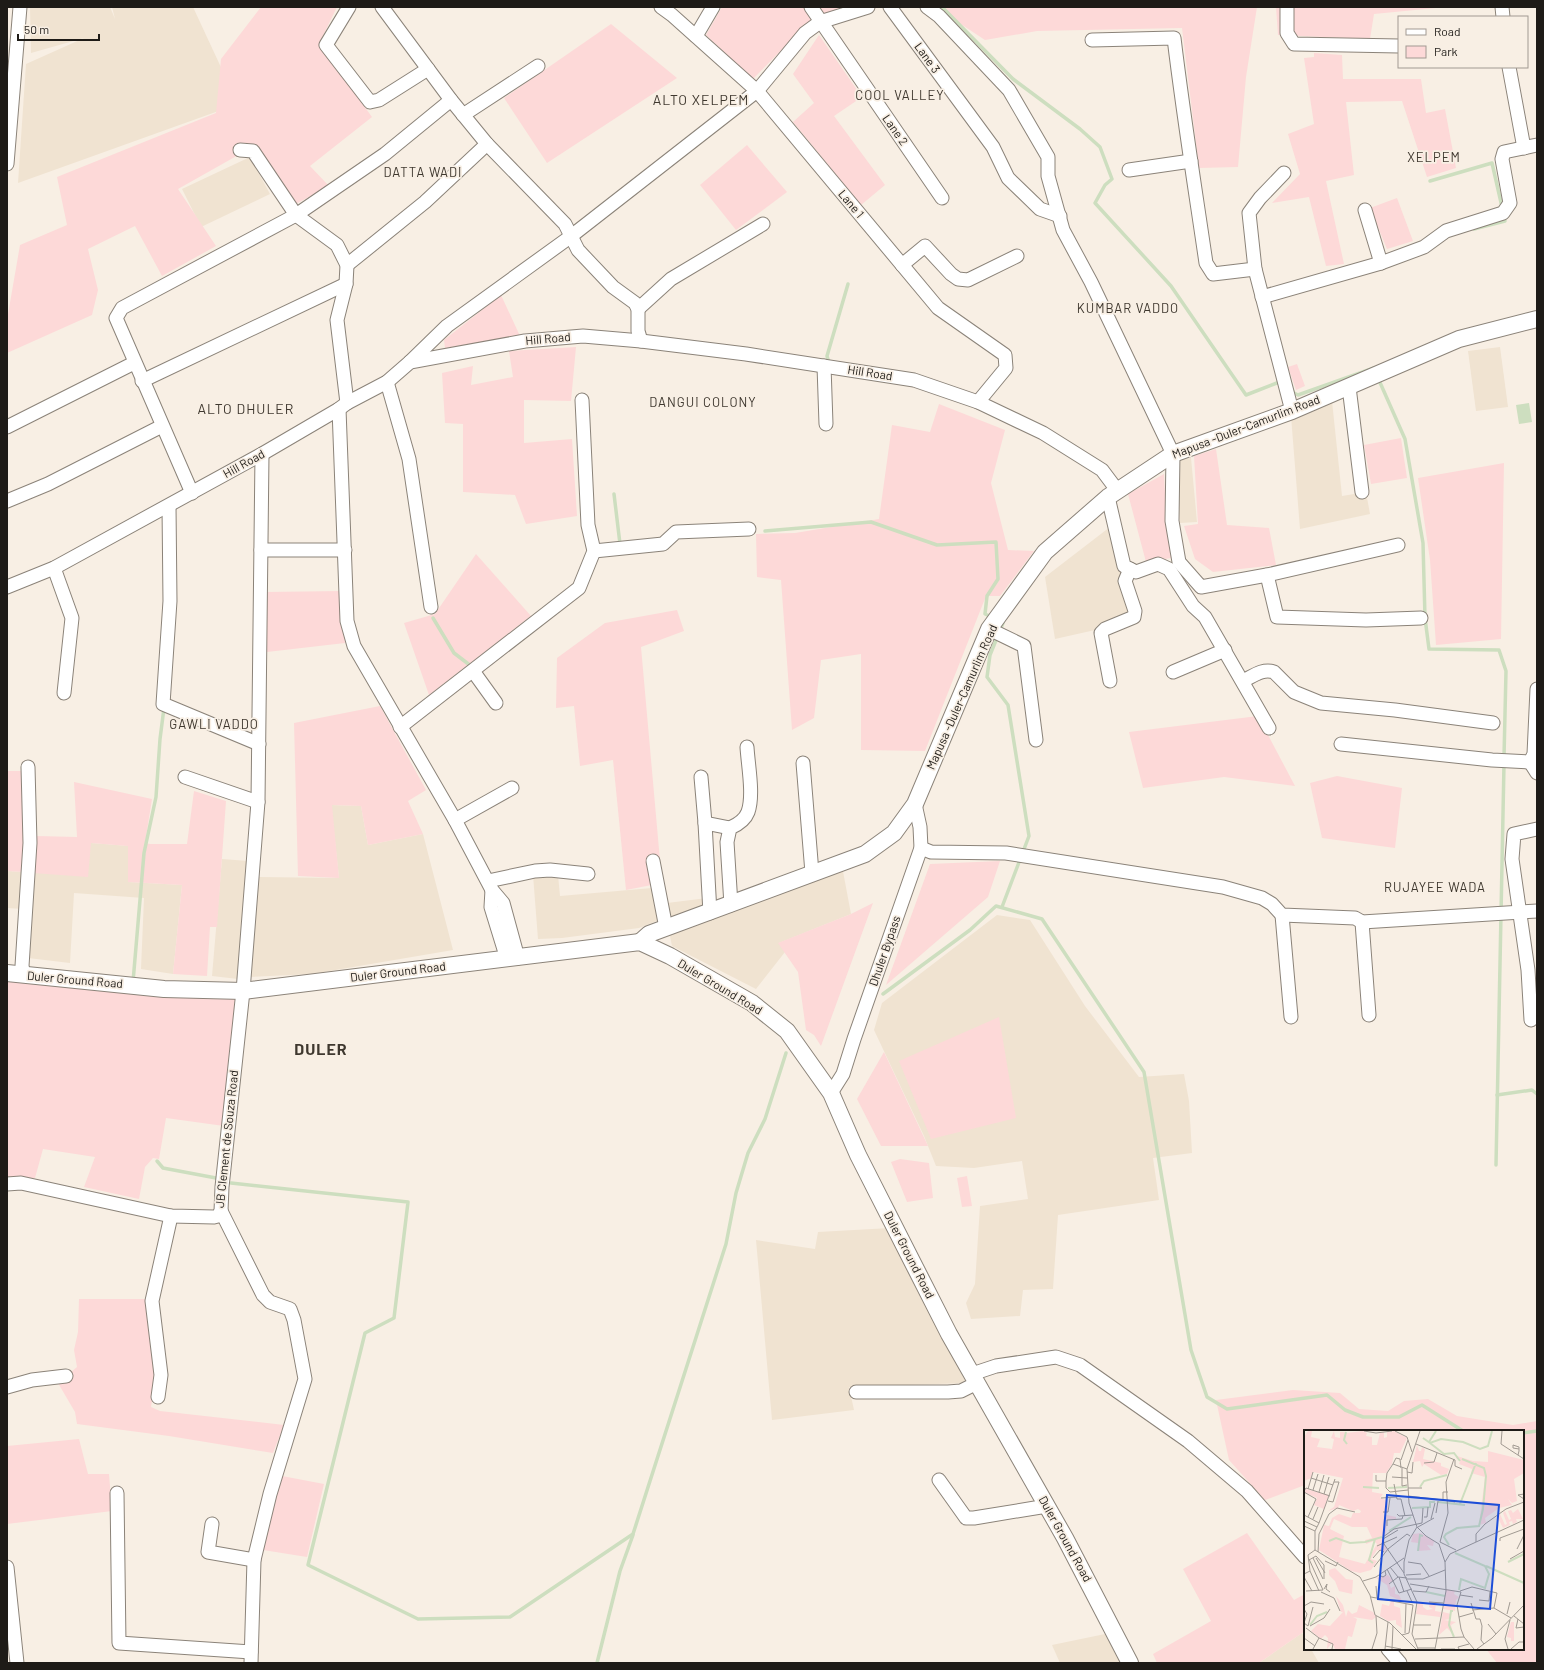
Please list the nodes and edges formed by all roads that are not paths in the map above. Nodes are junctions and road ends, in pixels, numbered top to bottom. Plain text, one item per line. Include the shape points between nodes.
1 (20, 7) edge
2 (349, 7) edge
3 (382, 7) edge
4 (661, 7) edge
5 (713, 7) edge
6 (811, 7) edge
7 (868, 7) edge
8 (890, 7) edge
9 (927, 7) edge
10 (1287, 7) edge
11 (820, 22) junction
12 (696, 36) junction
13 (1092, 40) dead end
14 (1398, 46) edge
15 (538, 66) dead end
16 (1509, 68) edge
17 (428, 69) junction
18 (757, 91) junction
19 (450, 100) junction
20 (463, 116) junction
21 (487, 144) junction
22 (1537, 145) edge
23 (1524, 148) junction
24 (240, 150) dead end
25 (1191, 161) junction
26 (7, 164) edge
27 (1129, 170) dead end
28 (1284, 173) dead end
29 (942, 198) dead end
30 (1365, 210) dead end
31 (296, 216) junction
32 (1060, 216) junction
33 (763, 224) dead end
34 (570, 237) junction
35 (1017, 256) dead end
36 (1381, 263) junction
37 (347, 265) junction
38 (902, 265) junction
39 (1255, 270) junction
40 (346, 284) junction
41 (1262, 296) junction
42 (638, 309) junction
43 (1537, 319) edge
44 (641, 341) junction
45 (410, 362) junction
46 (134, 363) junction
47 (824, 366) junction
48 (142, 381) junction
49 (387, 382) junction
50 (1349, 387) junction
51 (582, 400) dead end
52 (978, 402) junction
53 (343, 406) junction
54 (1292, 411) junction
55 (826, 424) dead end
56 (162, 426) junction
57 (7, 427) edge
58 (262, 454) junction
59 (1173, 454) junction
60 (1362, 492) dead end
61 (192, 493) junction
62 (1113, 494) junction
63 (7, 501) edge
64 (169, 506) junction
65 (749, 530) dead end
66 (1398, 545) dead end
67 (261, 550) junction
68 (345, 550) junction
69 (594, 551) junction
70 (54, 568) junction
71 (1130, 569) junction
72 (1266, 575) junction
73 (7, 587) edge
74 (431, 607) dead end
75 (1421, 618) dead end
76 (989, 629) junction
77 (1225, 650) junction
78 (474, 671) junction
79 (1173, 672) dead end
80 (1110, 681) dead end
81 (1243, 681) junction
82 (1537, 689) edge
83 (64, 693) dead end
84 (496, 702) dead end
85 (1493, 723) dead end
86 (400, 727) junction
87 (1269, 728) dead end
88 (1036, 740) dead end
89 (259, 744) junction
90 (1342, 744) dead end
91 (747, 747) dead end
92 (803, 763) dead end
93 (28, 766) dead end
94 (1533, 768) edge
95 (184, 776) dead end
96 (701, 777) dead end
97 (512, 788) dead end
98 (258, 802) junction
99 (915, 804) junction
100 (455, 820) junction
101 (705, 823) junction
102 (730, 828) junction
103 (1537, 829) edge
104 (921, 848) junction
105 (653, 861) dead end
106 (812, 873) junction
107 (588, 874) dead end
108 (490, 885) junction
109 (731, 905) junction
110 (1520, 911) junction
111 (1537, 911) edge
112 (710, 913) junction
113 (1282, 915) junction
114 (1362, 922) junction
115 (666, 928) junction
116 (640, 942) junction
117 (512, 958) junction
118 (7, 973) edge
119 (24, 976) junction
120 (243, 991) junction
121 (1369, 1015) dead end
122 (1291, 1017) dead end
123 (1532, 1020) dead end
124 (831, 1093) junction
125 (7, 1184) edge
126 (221, 1211) junction
127 (170, 1216) junction
128 (66, 1376) dead end
129 (974, 1378) junction
130 (7, 1387) edge
131 (856, 1392) dead end
132 (158, 1397) dead end
133 (939, 1480) dead end
134 (117, 1492) dead end
135 (1047, 1506) junction
136 (212, 1524) dead end
137 (1304, 1556) edge
138 (254, 1560) junction
139 (7, 1568) edge
140 (1389, 1650) edge
141 (251, 1658) edge
142 (17, 1663) edge
143 (1130, 1663) edge
144 (1400, 1663) edge

1 - 26 street
2 - 17 street via 326,45 370,102 379,100
3 - 17 street
4 - 12 street, Lane 1
5 - 12 street
6 - 11 street, Lane 2
7 - 11 street
8 - 32 street, Lane 3 via 993,148 1008,178 1040,209
9 - 32 street via 939,16 1009,90 1048,157 1048,176
10 - 14 street via 1286,33 1294,44
11 - 18 street via 805,33
11 - 29 street, Lane 2
12 - 18 street, Lane 1
13 - 25 street via 1174,38
15 - 20 street
16 - 23 street
17 - 19 street
18 - 34 street
18 - 38 street, Lane 1
19 - 20 street
19 - 31 street via 385,154
20 - 21 street
21 - 34 street via 565,224
21 - 37 street via 424,202
22 - 23 street
23 - 36 street via 1504,152 1502,159 1510,203 1503,213 1446,231 1424,247
24 - 31 street via 253,151
25 - 27 street
25 - 39 street via 1206,263 1213,274
28 - 39 street via 1249,213
30 - 36 street
31 - 37 street via 337,245
31 - 46 street via 122,308 116,318
32 - 59 street via 1063,230 1091,282
33 - 42 street via 671,279
34 - 42 street via 578,250 613,287 635,302
34 - 45 street via 446,326
35 - 38 street via 968,280 958,279 951,274 925,246
36 - 41 street
37 - 40 street
38 - 52 street, Lane 1 via 938,308 1005,355 1006,368
39 - 41 street
40 - 48 street
40 - 53 street via 337,320
41 - 54 street
42 - 44 street via 638,331
43 - 50 main road, Mapusa -Duler-Camurlim Road via 1458,340
44 - 45 street, Hill Road via 584,336 525,341
44 - 47 street, Hill Road
45 - 49 street, Hill Road
46 - 48 street
46 - 57 street
47 - 52 street, Hill Road via 914,380
47 - 55 street
48 - 56 street
49 - 53 street, Hill Road
49 - 74 street via 409,459
50 - 54 main road, Mapusa -Duler-Camurlim Road
50 - 60 street
51 - 69 street via 588,525
52 - 62 street, Hill Road via 1043,433 1102,470
53 - 58 street, Hill Road
53 - 68 street
54 - 59 main road, Mapusa -Duler-Camurlim Road
56 - 61 street
56 - 63 street via 48,484
58 - 61 street, Hill Road
58 - 67 street, JB Clement de Souza Road
59 - 62 main road, Mapusa -Duler-Camurlim Road
59 - 72 street via 1172,521 1179,562 1201,587
61 - 64 street, Hill Road
62 - 71 street via 1124,566
62 - 76 main road, Mapusa -Duler-Camurlim Road via 1045,552
64 - 70 street, Hill Road
64 - 89 street via 170,601 163,704
65 - 69 street via 676,532 663,544
66 - 72 street
67 - 68 street
67 - 89 street, JB Clement de Souza Road
68 - 86 street via 346,621 354,646
69 - 78 street via 580,588
70 - 73 street, Hill Road
70 - 83 street via 72,618
71 - 77 street via 1136,572 1158,564 1169,569 1193,606 1206,618
71 - 80 street via 1125,580 1135,611 1134,617 1101,633
72 - 75 street via 1277,617 1366,620
76 - 88 street via 1024,646
76 - 99 main road, Mapusa -Duler-Camurlim Road
77 - 79 street
77 - 81 street
78 - 84 street
78 - 86 street
81 - 85 street via 1270,670 1294,692 1322,703
81 - 87 street
82 - 94 street
86 - 100 street
89 - 98 street, JB Clement de Souza Road
90 - 94 street via 1492,760
91 - 102 street via 750,796 748,813 739,824
92 - 106 street
93 - 119 street via 30,843 22,966
95 - 98 street
96 - 101 street
97 - 100 street
98 - 120 street, JB Clement de Souza Road
99 - 104 street, Dhuler Bypass
99 - 106 main road, Mapusa -Duler-Camurlim Road via 894,833 865,854
100 - 108 street
101 - 102 street
101 - 112 street
102 - 109 street via 727,842
103 - 110 street via 1514,834 1512,859
104 - 113 street via 931,852 1006,853 1223,887 1262,898
104 - 124 street, Dhuler Bypass via 844,1074
105 - 115 street
106 - 109 main road, Mapusa -Duler-Camurlim Road
107 - 108 street via 535,871
108 - 117 street via 491,907
109 - 112 main road, Mapusa -Duler-Camurlim Road
110 - 111 street
110 - 114 street
110 - 123 street
112 - 115 main road, Mapusa -Duler-Camurlim Road
113 - 114 street via 1355,918
113 - 122 street
114 - 121 street
115 - 116 main road, Mapusa -Duler-Camurlim Road via 649,934
116 - 117 main road, Duler Ground Road
116 - 124 main road, Duler Ground Road via 670,956 752,1003 788,1031
117 - 120 main road, Duler Ground Road
118 - 119 main road, Duler Ground Road
119 - 120 main road, Duler Ground Road via 164,989
120 - 126 street, JB Clement de Souza Road
124 - 129 main road, Duler Ground Road via 858,1155
125 - 127 street, JB Clement de Souza Road via 21,1183
126 - 127 street, JB Clement de Souza Road via 214,1217
126 - 138 street via 263,1295 270,1302 290,1309 305,1379 270,1494
127 - 132 street via 152,1301 161,1376
128 - 130 street via 32,1380
129 - 131 street via 961,1390 948,1392
129 - 135 main road, Duler Ground Road
129 - 137 street via 996,1366 1056,1357 1080,1365 1194,1446 1247,1492
133 - 135 street via 966,1518
134 - 141 street via 120,1643
135 - 143 main road, Duler Ground Road
136 - 138 street via 208,1552
138 - 141 street
139 - 142 street
140 - 144 street

